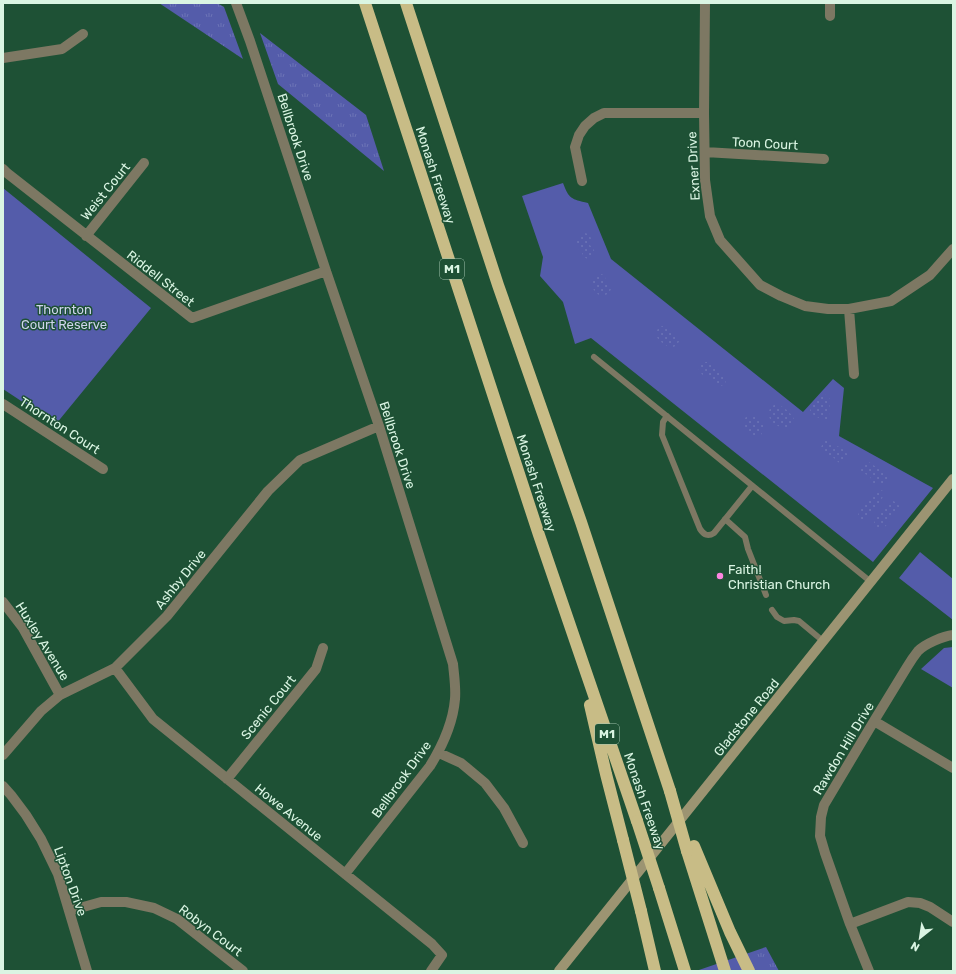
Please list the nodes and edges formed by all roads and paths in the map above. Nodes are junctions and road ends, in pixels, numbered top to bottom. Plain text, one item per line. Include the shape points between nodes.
1 (236, 3) edge
2 (365, 3) edge
3 (406, 3) edge
4 (705, 3) edge
5 (830, 3) edge
6 (830, 16) dead end
7 (83, 34) dead end
8 (3, 58) edge
9 (704, 113) junction
10 (705, 152) junction
11 (824, 159) dead end
12 (144, 163) dead end
13 (3, 169) edge
14 (582, 181) dead end
15 (86, 236) junction
16 (953, 249) edge
17 (326, 271) junction
18 (849, 309) junction
19 (594, 357) dead end
20 (854, 374) dead end
21 (3, 404) edge
22 (667, 416) junction
23 (379, 426) junction
24 (103, 469) dead end
25 (953, 479) edge
26 (752, 486) junction
27 (950, 490) edge
28 (725, 519) junction
29 (871, 582) junction
30 (766, 595) dead end
31 (3, 602) edge
32 (772, 610) dead end
33 (953, 634) edge
34 (823, 642) junction
35 (323, 648) dead end
36 (578, 648) junction
37 (115, 668) junction
38 (60, 695) junction
39 (874, 721) junction
40 (438, 753) junction
41 (3, 755) edge
42 (953, 768) edge
43 (227, 779) junction
44 (3, 786) edge
45 (524, 843) dead end
46 (691, 849) junction
47 (345, 874) junction
48 (69, 911) junction
49 (953, 922) edge
50 (850, 924) junction
51 (87, 971) edge
52 (243, 971) edge
53 (431, 971) edge
54 (559, 971) edge
55 (656, 971) edge
56 (684, 971) edge
57 (725, 971) edge
58 (749, 971) edge
59 (869, 971) edge

1 - 17 street, Bellbrook Drive
2 - 36 highway, Monash Freeway / M1
3 - 46 highway, Monash Freeway, bridge via 498,285
4 - 9 street, Exner Drive
5 - 6 street
7 - 8 street via 62,49
9 - 10 street, Exner Drive
9 - 14 street via 604,113 594,118 578,135 575,147
10 - 11 street, Toon Court
10 - 18 street, Exner Drive via 705,180 710,216 720,240 760,285 805,306
12 - 15 street, Weist Court
13 - 15 street, Riddell Street
15 - 17 street, Riddell Street via 192,318
16 - 18 street, Exner Drive via 930,275 891,301
17 - 23 street, Bellbrook Drive
18 - 20 street
19 - 22 lane
21 - 24 street, Thornton Court
22 - 26 lane
22 - 28 lane via 663,422 662,435 700,529 703,533 711,535
23 - 37 street, Ashby Drive via 300,460 268,491 167,616
23 - 40 street, Bellbrook Drive via 453,664 455,699 450,723
25 - 27 main road, Gladstone Road
26 - 28 lane
26 - 29 lane
27 - 29 main road, Gladstone Road
28 - 30 lane via 745,537
29 - 34 main road, Gladstone Road
31 - 38 street, Huxley Avenue via 23,628
32 - 34 lane via 784,621 799,622
33 - 39 street, Rawdon Hill Drive via 918,650
34 - 54 main road, Gladstone Road
35 - 43 street, Scenic Court via 316,668
36 - 55 highway, bridge via 606,774
36 - 56 highway, Monash Freeway / M1, bridge via 638,821
37 - 38 street, Ashby Drive
37 - 43 street, Howe Avenue via 153,719
38 - 41 street, Ashby Drive via 41,711
39 - 42 street
39 - 50 street, Rawdon Hill Drive via 824,805 821,817 820,836
40 - 45 street via 461,763 485,783 504,808
40 - 47 street, Bellbrook Drive via 426,772
43 - 47 street, Howe Avenue
44 - 48 street, Lipton Drive via 41,839 58,874
46 - 57 highway, Monash Freeway
46 - 58 highway
47 - 53 street, Howe Avenue via 432,944 442,955
48 - 51 street, Lipton Drive
48 - 52 street, Robyn Court via 101,902 126,902 154,908 177,919
49 - 50 street via 930,907 908,902
50 - 59 street, Rawdon Hill Drive

